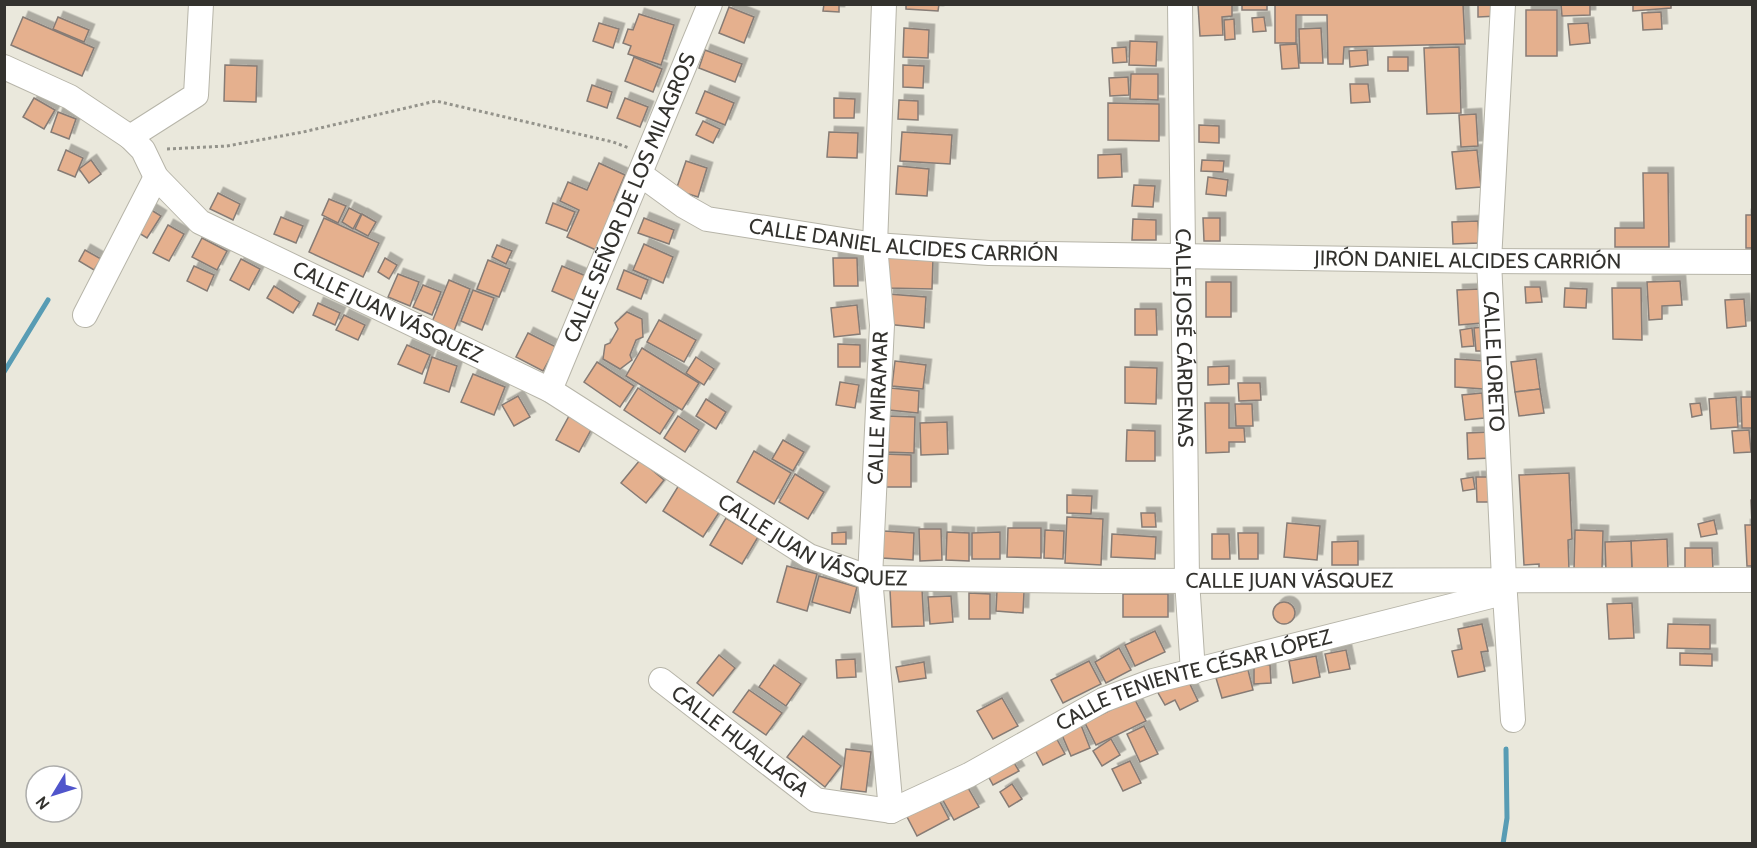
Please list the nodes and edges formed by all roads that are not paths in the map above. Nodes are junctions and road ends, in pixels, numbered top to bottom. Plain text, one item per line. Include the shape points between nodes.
1 (201, 4) edge
2 (710, 4) edge
3 (884, 4) edge
4 (1180, 4) edge
5 (1503, 4) edge
6 (4, 67) edge
7 (136, 144) junction
8 (644, 164) junction
9 (156, 177) junction
10 (875, 245) junction
11 (1183, 257) junction
12 (1490, 261) junction
13 (1752, 262) edge
14 (85, 315) dead end
15 (550, 390) junction
16 (870, 578) junction
17 (1504, 579) junction
18 (1186, 580) junction
19 (1752, 580) edge
20 (1193, 672) junction
21 (661, 680) dead end
22 (1512, 720) dead end
23 (891, 811) junction

1 - 7 street via 196,95
2 - 8 street, CALLE SEÑOR DE LOS MILAGROS
3 - 10 street, CALLE MIRAMAR
4 - 11 street, CALLE JOSÉ CÁRDENAS
5 - 12 street, CALLE LORETO
6 - 7 street via 70,98
7 - 9 street, CALLE JUAN VÁSQUEZ
8 - 10 street, CALLE DANIEL ALCIDES CARRIÓN via 684,206 707,219
8 - 15 street, CALLE SEÑOR DE LOS MILAGROS
9 - 14 street
9 - 15 street, CALLE JUAN VÁSQUEZ via 200,222
10 - 11 street, CALLE DANIEL ALCIDES CARRIÓN via 989,253
10 - 16 street, CALLE MIRAMAR via 882,325
11 - 12 street, JIRÓN DANIEL ALCIDES CARRIÓN
11 - 18 street, CALLE JOSÉ CÁRDENAS
12 - 13 street, JIRÓN DANIEL ALCIDES CARRIÓN
12 - 17 street, CALLE LORETO
15 - 16 street, CALLE JUAN VÁSQUEZ via 808,556
16 - 18 street, CALLE JUAN VÁSQUEZ
16 - 23 street, CALLE MIRAMAR
17 - 18 street, CALLE JUAN VÁSQUEZ
17 - 19 street, CALLE JUAN VÁSQUEZ
17 - 20 street, CALLE TENIENTE CÉSAR LÓPEZ via 1491,596
17 - 22 street, CALLE LORETO
18 - 20 street, CALLE JOSÉ CÁRDENAS
20 - 23 street, CALLE TENIENTE CÉSAR LÓPEZ via 1153,681 1103,700 969,775
21 - 23 street, CALLE HUALLAGA via 816,800

